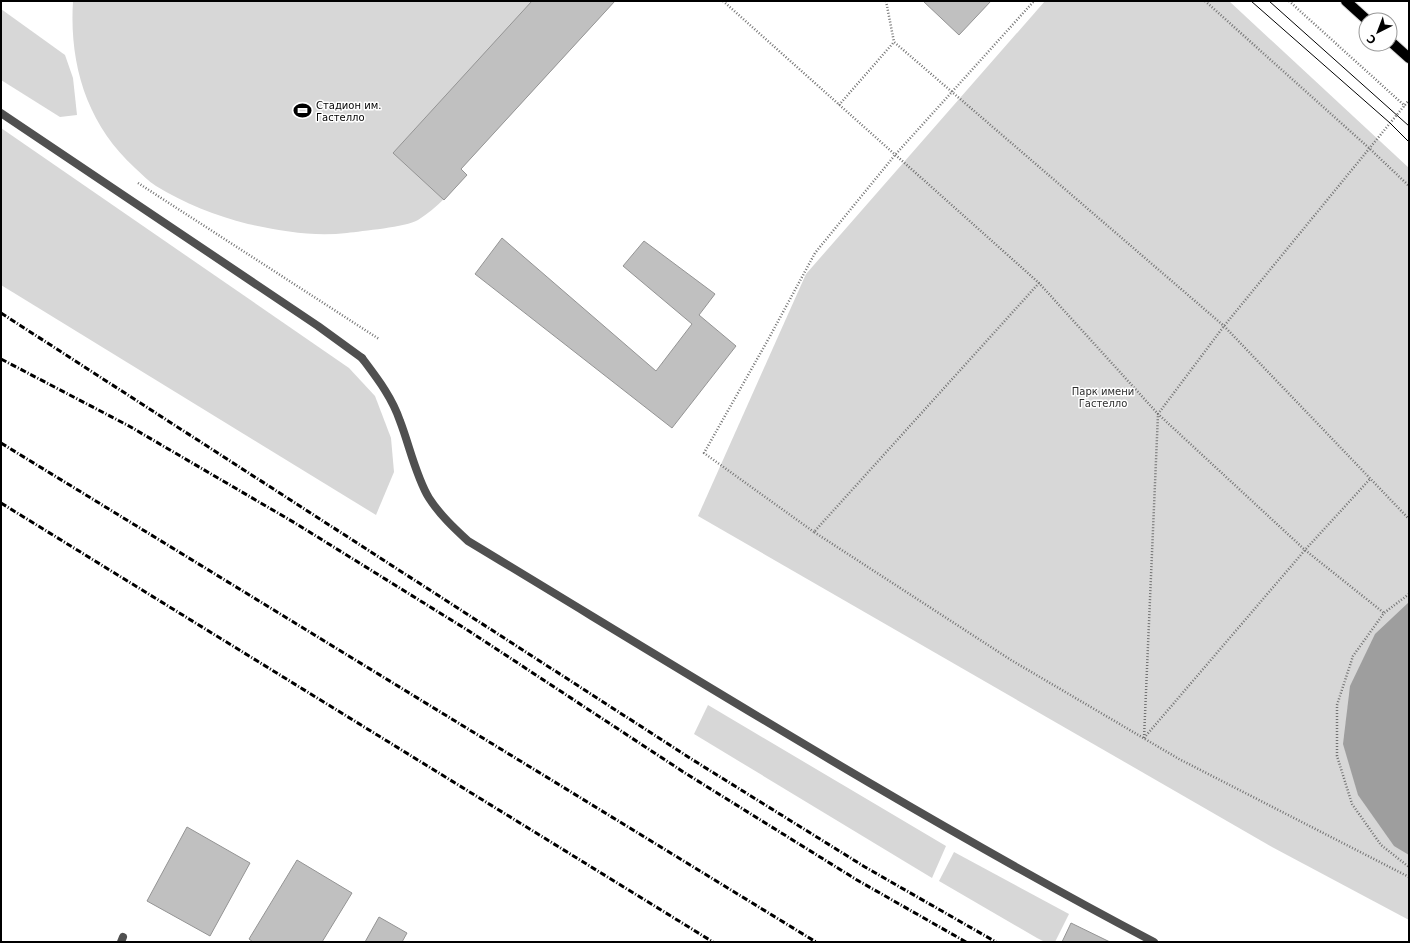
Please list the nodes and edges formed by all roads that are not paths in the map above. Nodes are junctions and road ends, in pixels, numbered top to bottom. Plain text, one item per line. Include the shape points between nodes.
1 (1346, 1) edge
2 (1358, 12) edge
3 (1398, 48) edge
4 (1409, 58) edge
5 (1, 113) edge
6 (1154, 942) edge

1 - 2 main road
3 - 4 main road
5 - 6 street via 362,358 382,384 400,419 429,497 445,519 468,541 904,803 1076,901

